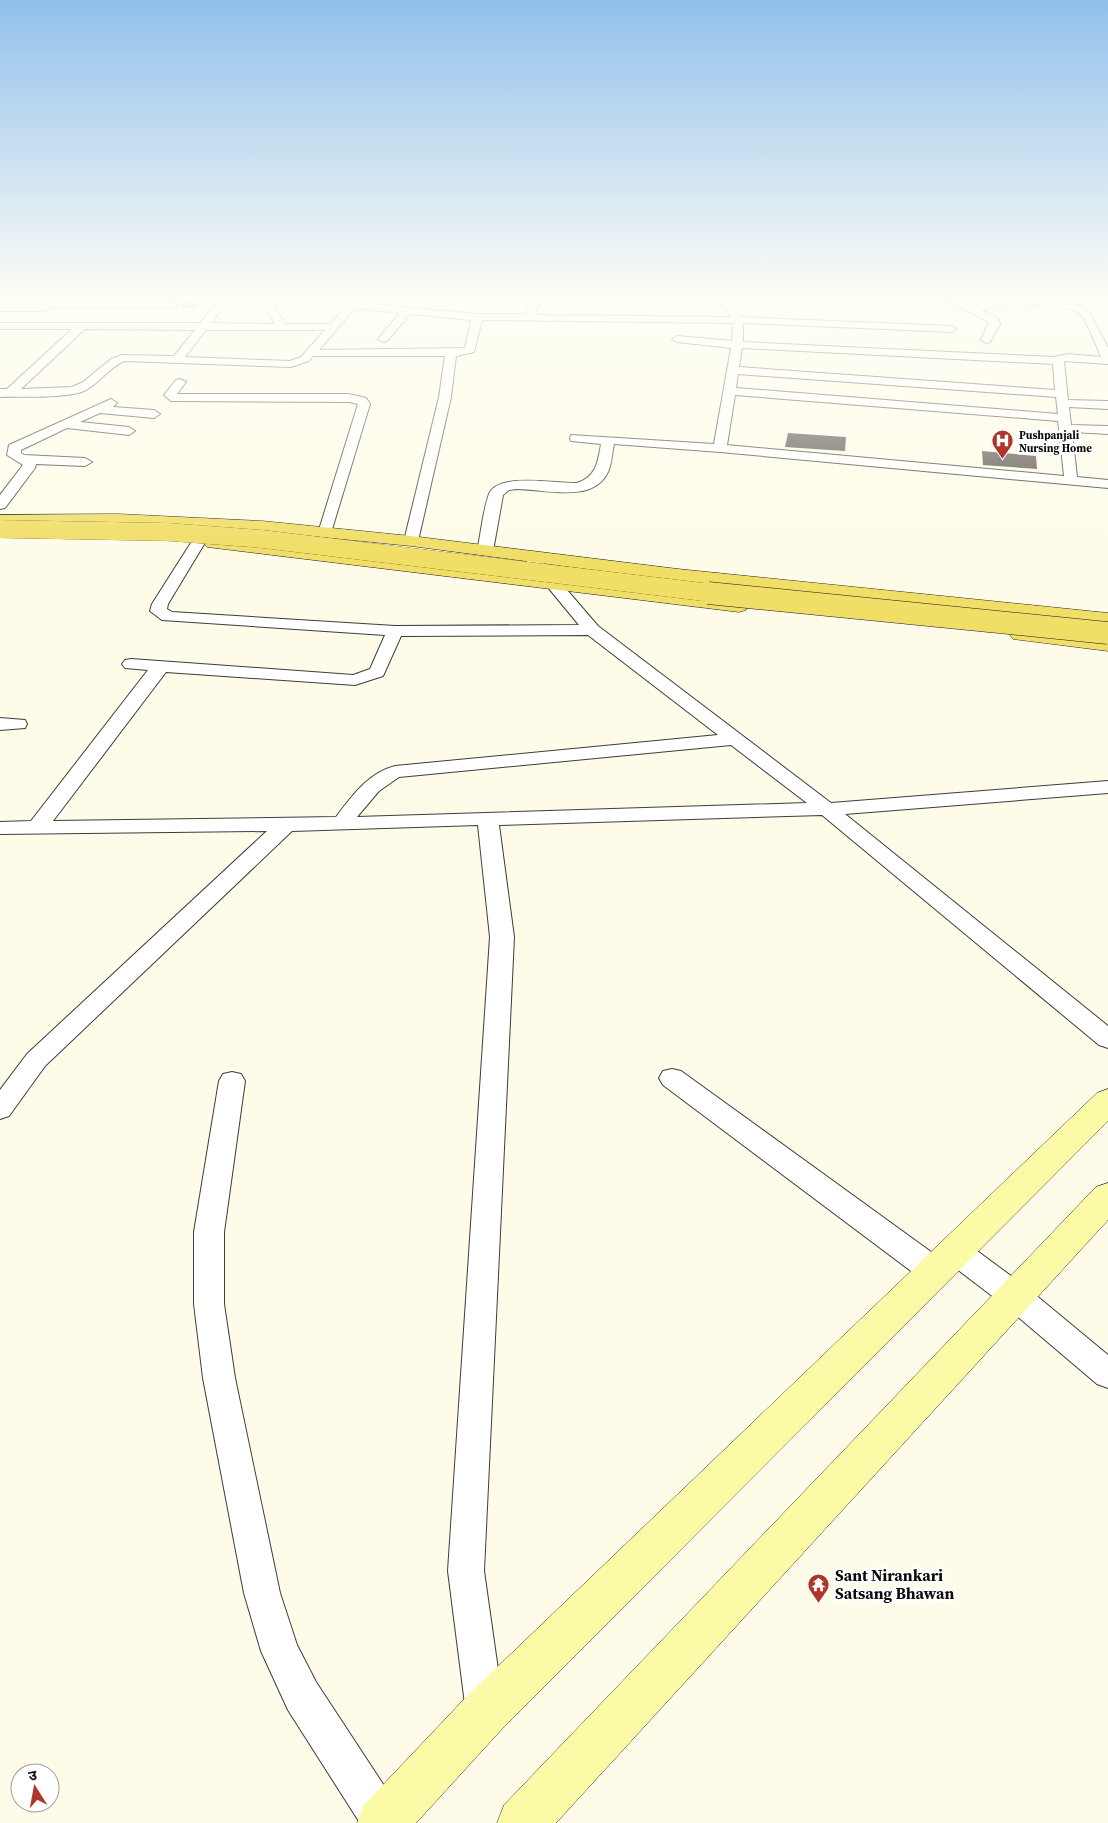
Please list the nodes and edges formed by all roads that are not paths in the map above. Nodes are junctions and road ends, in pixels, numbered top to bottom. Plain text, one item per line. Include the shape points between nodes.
1 (15, 384) edge
2 (88, 384) edge
3 (178, 384) edge
4 (446, 384) edge
5 (731, 384) edge
6 (893, 384) edge
7 (1060, 384) edge
8 (730, 391) junction
9 (5, 393) edge
10 (1062, 399) junction
11 (111, 403) dead end
12 (1108, 405) edge
13 (99, 409) junction
14 (154, 414) dead end
15 (1065, 423) junction
16 (65, 424) junction
17 (1108, 430) edge
18 (129, 431) dead end
19 (576, 438) dead end
20 (608, 440) junction
21 (720, 448) junction
22 (22, 459) junction
23 (86, 462) dead end
24 (1071, 481) junction
25 (1108, 484) edge
26 (0, 505) edge
27 (0, 520) edge
28 (0, 528) edge
29 (326, 533) junction
30 (0, 537) edge
31 (199, 541) junction
32 (411, 541) junction
33 (485, 551) junction
34 (531, 557) junction
35 (553, 583) junction
36 (865, 594) junction
37 (866, 618) junction
38 (1108, 619) edge
39 (592, 630) junction
40 (395, 631) junction
41 (1108, 633) edge
42 (1108, 644) edge
43 (131, 664) dead end
44 (161, 666) junction
45 (734, 739) junction
46 (1108, 787) edge
47 (827, 809) junction
48 (488, 819) junction
49 (342, 823) junction
50 (286, 825) junction
51 (0, 828) edge
52 (38, 828) junction
53 (1108, 1039) edge
54 (672, 1078) dead end
55 (232, 1081) dead end
56 (1108, 1101) edge
57 (0, 1108) edge
58 (1108, 1196) edge
59 (944, 1261) junction
60 (1015, 1296) junction
61 (1108, 1374) edge
62 (485, 1712) junction
63 (382, 1822) edge
64 (522, 1823) edge

1 - 9 street
2 - 9 street via 65,392
3 - 29 street via 170,395 176,398 349,398 362,401 364,404
4 - 32 street
5 - 8 street
6 - 10 street
7 - 10 street
8 - 15 street
8 - 21 street
10 - 12 street
10 - 15 street
11 - 13 street
13 - 14 street
13 - 16 street
15 - 17 street
15 - 24 street
16 - 18 street
16 - 22 street via 14,448 14,455
19 - 20 street
20 - 21 street
20 - 33 street via 602,471 591,482 569,488 517,484 499,488
21 - 24 street
22 - 23 street
22 - 26 street via 30,465
24 - 25 street
27 - 29 main road via 118,519 262,526
28 - 41 main road, bridge via 168,532 262,539 662,588
29 - 32 main road
30 - 31 main road
31 - 35 main road
31 - 40 street via 160,604 158,611 162,615
32 - 33 main road
33 - 34 main road
34 - 35 street
34 - 36 main road
35 - 37 main road via 679,600
35 - 39 street
36 - 37 main road
36 - 38 main road
37 - 42 main road
39 - 40 street
39 - 45 street
40 - 44 street via 377,672 355,680
43 - 44 street
44 - 52 street
45 - 47 street
45 - 49 street via 395,772 382,777 369,789
46 - 47 street
47 - 48 street
47 - 53 street
48 - 49 street
48 - 62 street via 502,937 466,1571
49 - 50 street
50 - 52 street
50 - 57 street via 36,1060
51 - 52 street
54 - 59 street
55 - 63 street via 209,1232 209,1304 219,1378 260,1583 280,1651 302,1696
56 - 59 main road
58 - 60 main road
59 - 60 street
59 - 62 main road
60 - 61 street
60 - 64 main road
62 - 63 main road

